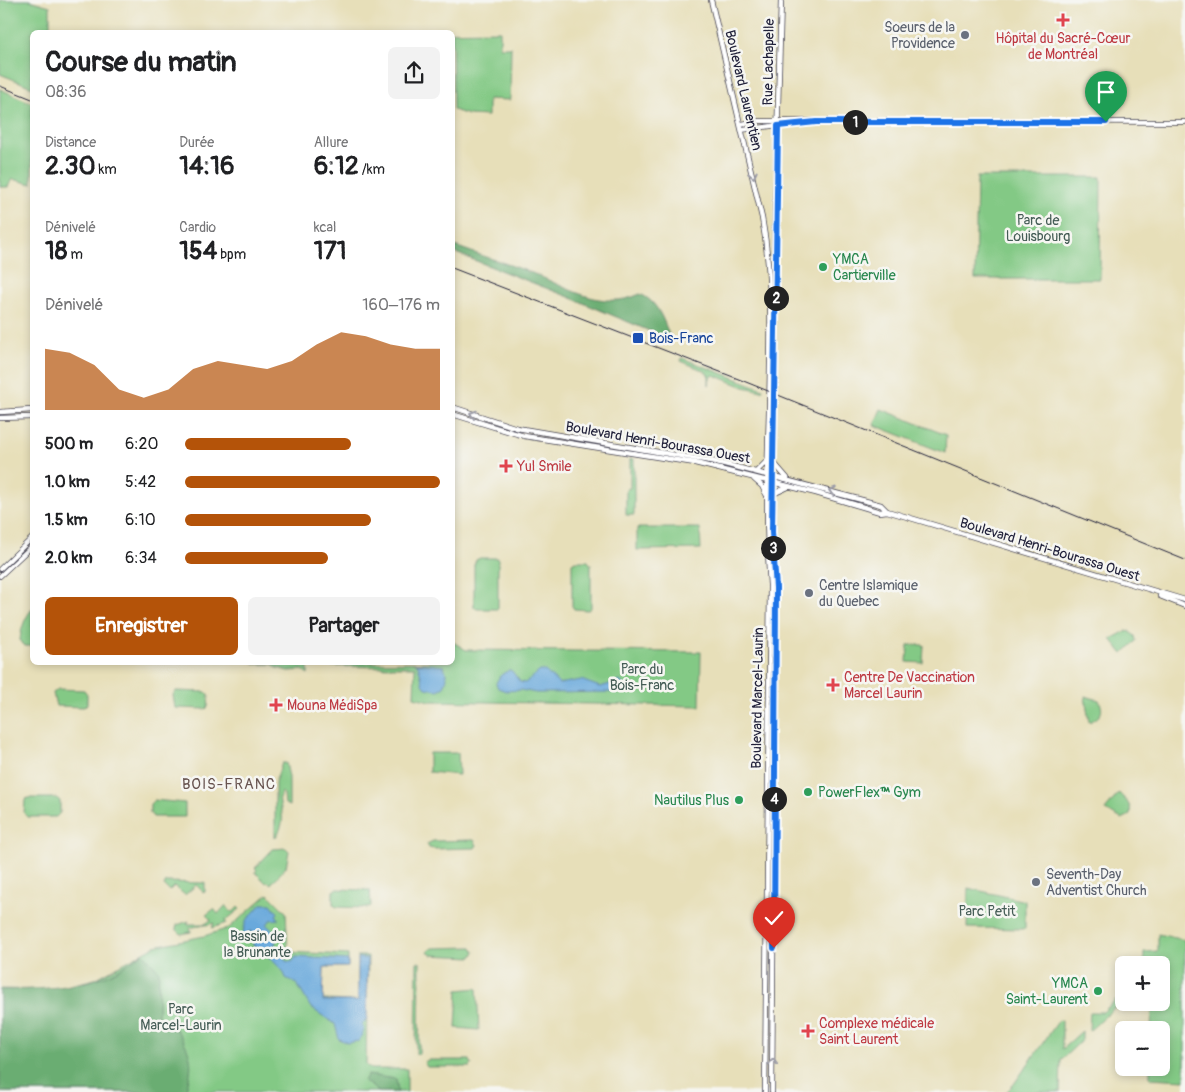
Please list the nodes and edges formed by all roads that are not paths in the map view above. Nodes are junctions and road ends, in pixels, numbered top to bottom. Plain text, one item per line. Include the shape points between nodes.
1 (711, 0) edge
2 (781, 0) edge
3 (1185, 122) edge
4 (778, 124) junction
5 (742, 127) junction
6 (772, 395) junction
7 (455, 408) edge
8 (30, 410) edge
9 (0, 412) edge
10 (455, 415) edge
11 (30, 416) edge
12 (0, 418) edge
13 (769, 459) junction
14 (774, 462) junction
15 (757, 471) junction
16 (768, 474) junction
17 (774, 476) junction
18 (752, 478) junction
19 (788, 479) junction
20 (771, 482) junction
21 (790, 486) junction
22 (773, 494) junction
23 (767, 498) junction
24 (887, 511) junction
25 (30, 540) edge
26 (30, 548) edge
27 (0, 569) edge
28 (0, 576) edge
29 (1150, 591) junction
30 (1185, 600) edge
31 (1185, 606) edge
32 (765, 1092) edge
33 (772, 1092) edge

1 - 5 main road, Boulevard Laurentien
2 - 4 main road, Rue Lachapelle
3 - 4 main road
4 - 5 main road
4 - 5 main road via 756,121
4 - 6 main road, Rue Lachapelle
5 -> 6 main road, Boulevard Laurentien via 767,244
6 - 13 main road, Boulevard Marcel-Laurin
6 - 14 main road, Boulevard Marcel-Laurin
15 -> 7 main road, Boulevard Henri-Bourassa Ouest via 532,431
8 - 9 main road
10 - 18 main road, Boulevard Henri-Bourassa Ouest via 524,436 686,462
11 - 12 main road
13 - 15 main road
13 - 16 main road, Boulevard Marcel-Laurin
14 - 17 main road, Boulevard Marcel-Laurin
14 - 19 main road
15 - 16 main road, Boulevard Henri-Bourassa Ouest
16 - 17 main road, Boulevard Henri-Bourassa Ouest
16 - 20 main road, Boulevard Marcel-Laurin
17 - 19 main road, Boulevard Henri-Bourassa Ouest
17 - 20 main road, Boulevard Marcel-Laurin
18 - 20 main road, Boulevard Henri-Bourassa Ouest
18 - 23 main road via 762,486
24 -> 19 main road, Boulevard Henri-Bourassa Ouest via 881,505
20 - 21 main road, Boulevard Henri-Bourassa Ouest
20 - 22 main road, Boulevard Marcel-Laurin
20 - 23 main road, Boulevard Marcel-Laurin
21 - 22 main road
21 - 24 main road, Boulevard Henri-Bourassa Ouest via 880,512
33 -> 22 main road, Boulevard Marcel-Laurin via 776,588
23 - 32 main road, Boulevard Marcel-Laurin via 770,585
24 - 29 main road, Boulevard Henri-Bourassa Ouest
25 - 27 main road
26 - 28 main road
29 - 30 main road, Boulevard Henri-Bourassa Ouest
29 - 31 main road, Boulevard Henri-Bourassa Ouest

